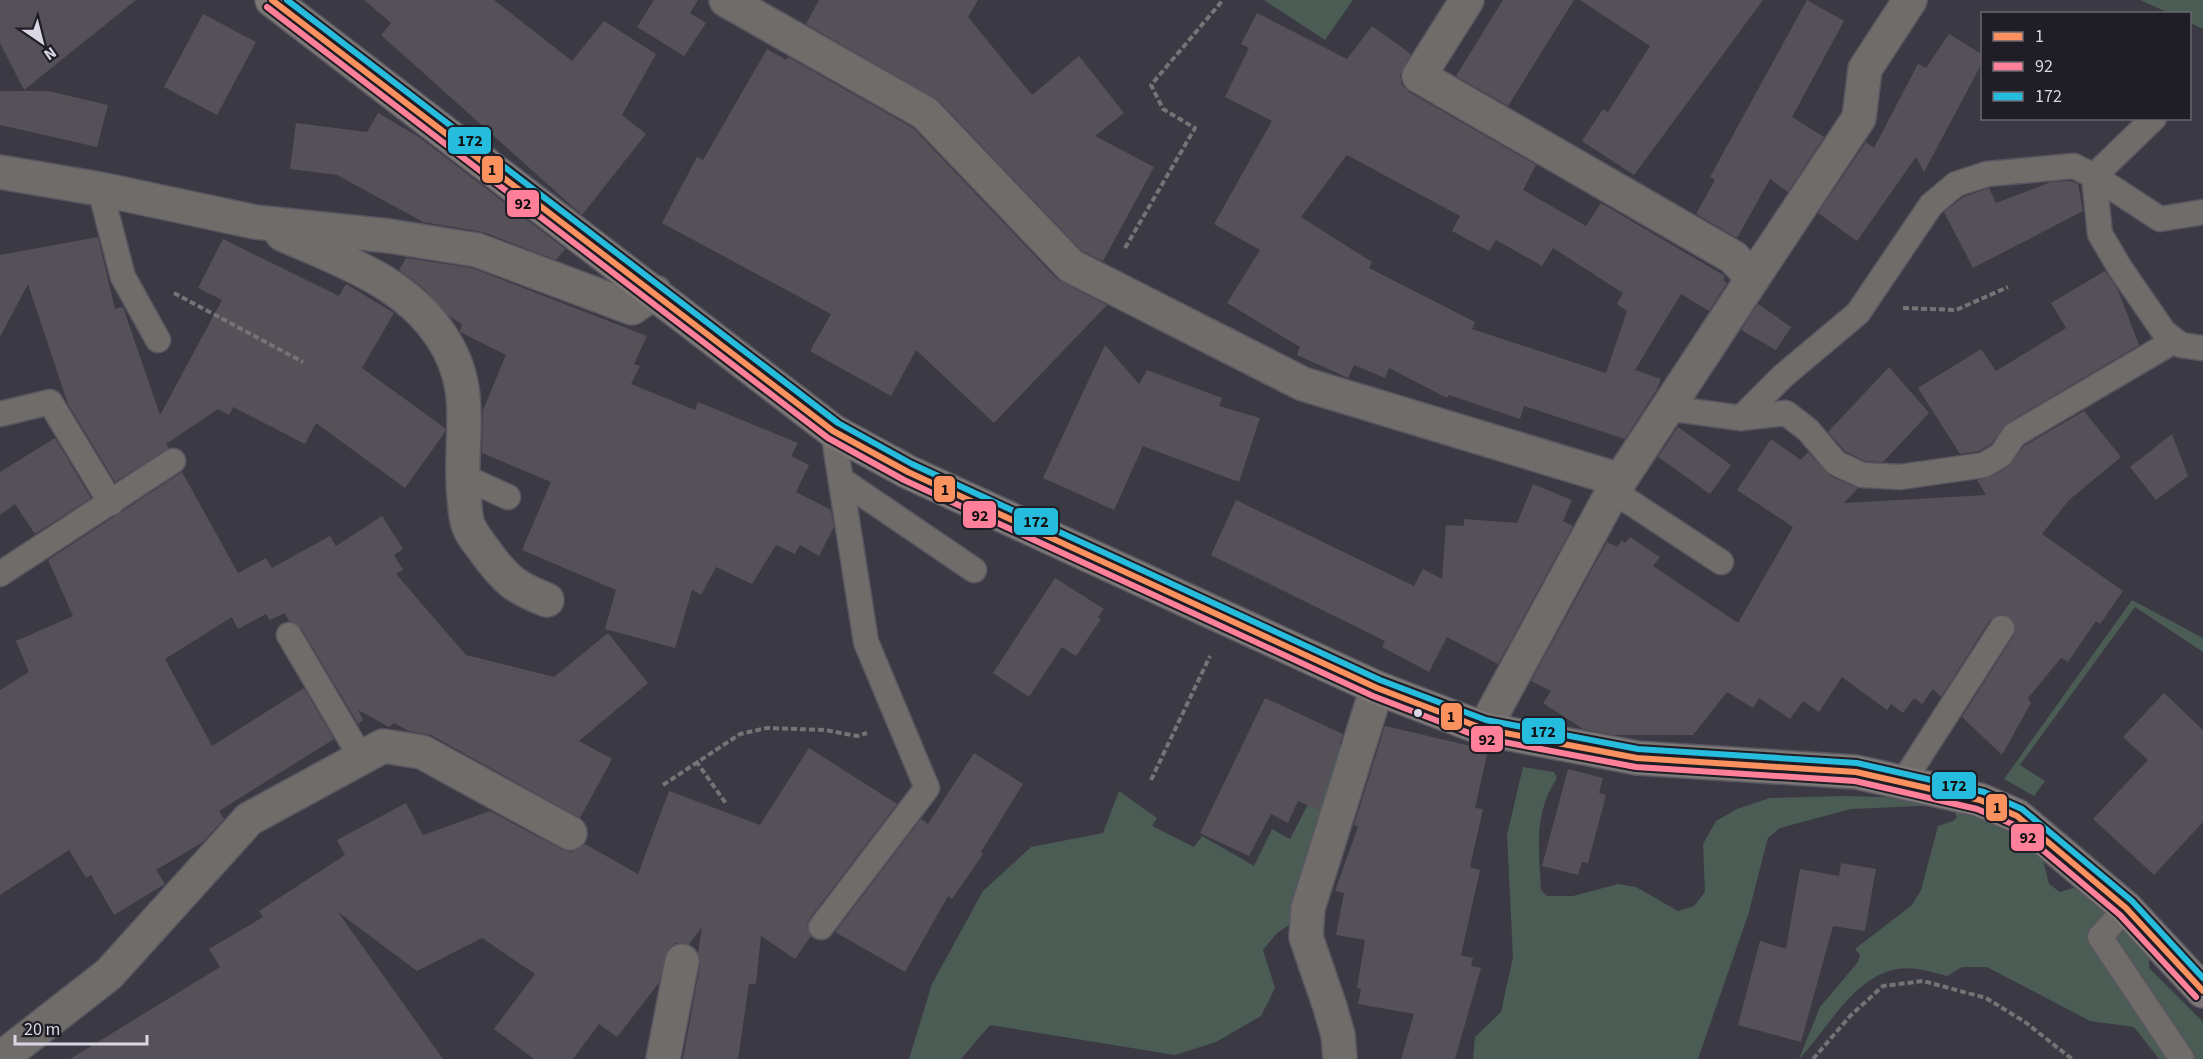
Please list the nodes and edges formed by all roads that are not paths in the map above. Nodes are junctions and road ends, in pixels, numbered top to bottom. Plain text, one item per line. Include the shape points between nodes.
1 (272, 0) edge
2 (726, 0) edge
3 (1467, 0) edge
4 (1911, 0) edge
5 (2152, 120) edge
6 (0, 172) edge
7 (2094, 176) junction
8 (100, 189) junction
9 (2203, 212) edge
10 (255, 222) junction
11 (1753, 278) junction
12 (655, 292) junction
13 (158, 340) dead end
14 (2174, 340) junction
15 (2203, 348) edge
16 (1667, 408) junction
17 (0, 414) edge
18 (1741, 418) junction
19 (833, 431) junction
20 (173, 461) dead end
21 (462, 472) junction
22 (843, 481) junction
23 (1617, 486) junction
24 (508, 497) dead end
25 (111, 504) junction
26 (1721, 562) dead end
27 (974, 570) dead end
28 (0, 574) edge
29 (547, 600) dead end
30 (2002, 628) dead end
31 (289, 635) dead end
32 (1377, 688) junction
33 (1484, 729) junction
34 (362, 759) junction
35 (1903, 782) junction
36 (570, 833) dead end
37 (2126, 908) junction
38 (821, 927) dead end
39 (682, 961) dead end
40 (2203, 991) edge
41 (0, 1059) edge
42 (663, 1059) edge
43 (1341, 1059) edge
44 (2182, 1059) edge

1 - 12 main road
2 - 23 street via 925,113 1071,266 1303,384
3 - 11 street via 1419,76 1733,257
4 - 11 street via 1865,69 1859,118
5 - 7 lane
6 - 8 street
7 - 9 lane via 2160,219
7 - 14 lane via 2100,234 2164,332
7 - 18 lane via 2074,166 1987,174 1956,184 1931,205 1858,313
8 - 10 street
8 - 13 lane via 123,277
10 - 12 street via 477,250 632,308
10 - 21 street via 374,275 412,303 441,336 460,372 466,422
11 - 16 street
12 - 19 main road
14 - 15 lane
14 - 18 lane via 2014,435 2001,455 1984,465 1899,477 1862,475 1836,463 1808,430 1786,413
16 - 18 lane
16 - 23 street
17 - 25 lane via 50,402
19 - 22 lane
19 - 32 main road via 908,471
20 - 25 lane
21 - 24 lane
21 - 29 street via 468,526 516,587
22 - 27 lane
22 - 38 lane via 867,642 927,788
23 - 26 lane
23 - 33 street
25 - 28 lane
30 - 35 lane
31 - 34 lane
32 - 33 main road
32 - 43 street via 1308,908 1306,937 1330,1007
33 - 35 main road via 1637,758 1844,771
34 - 36 street via 384,746 422,752
34 - 41 street via 249,819 109,974
35 - 37 main road via 1970,797 2018,816
37 - 40 main road
37 - 44 lane via 2100,937
39 - 42 street

